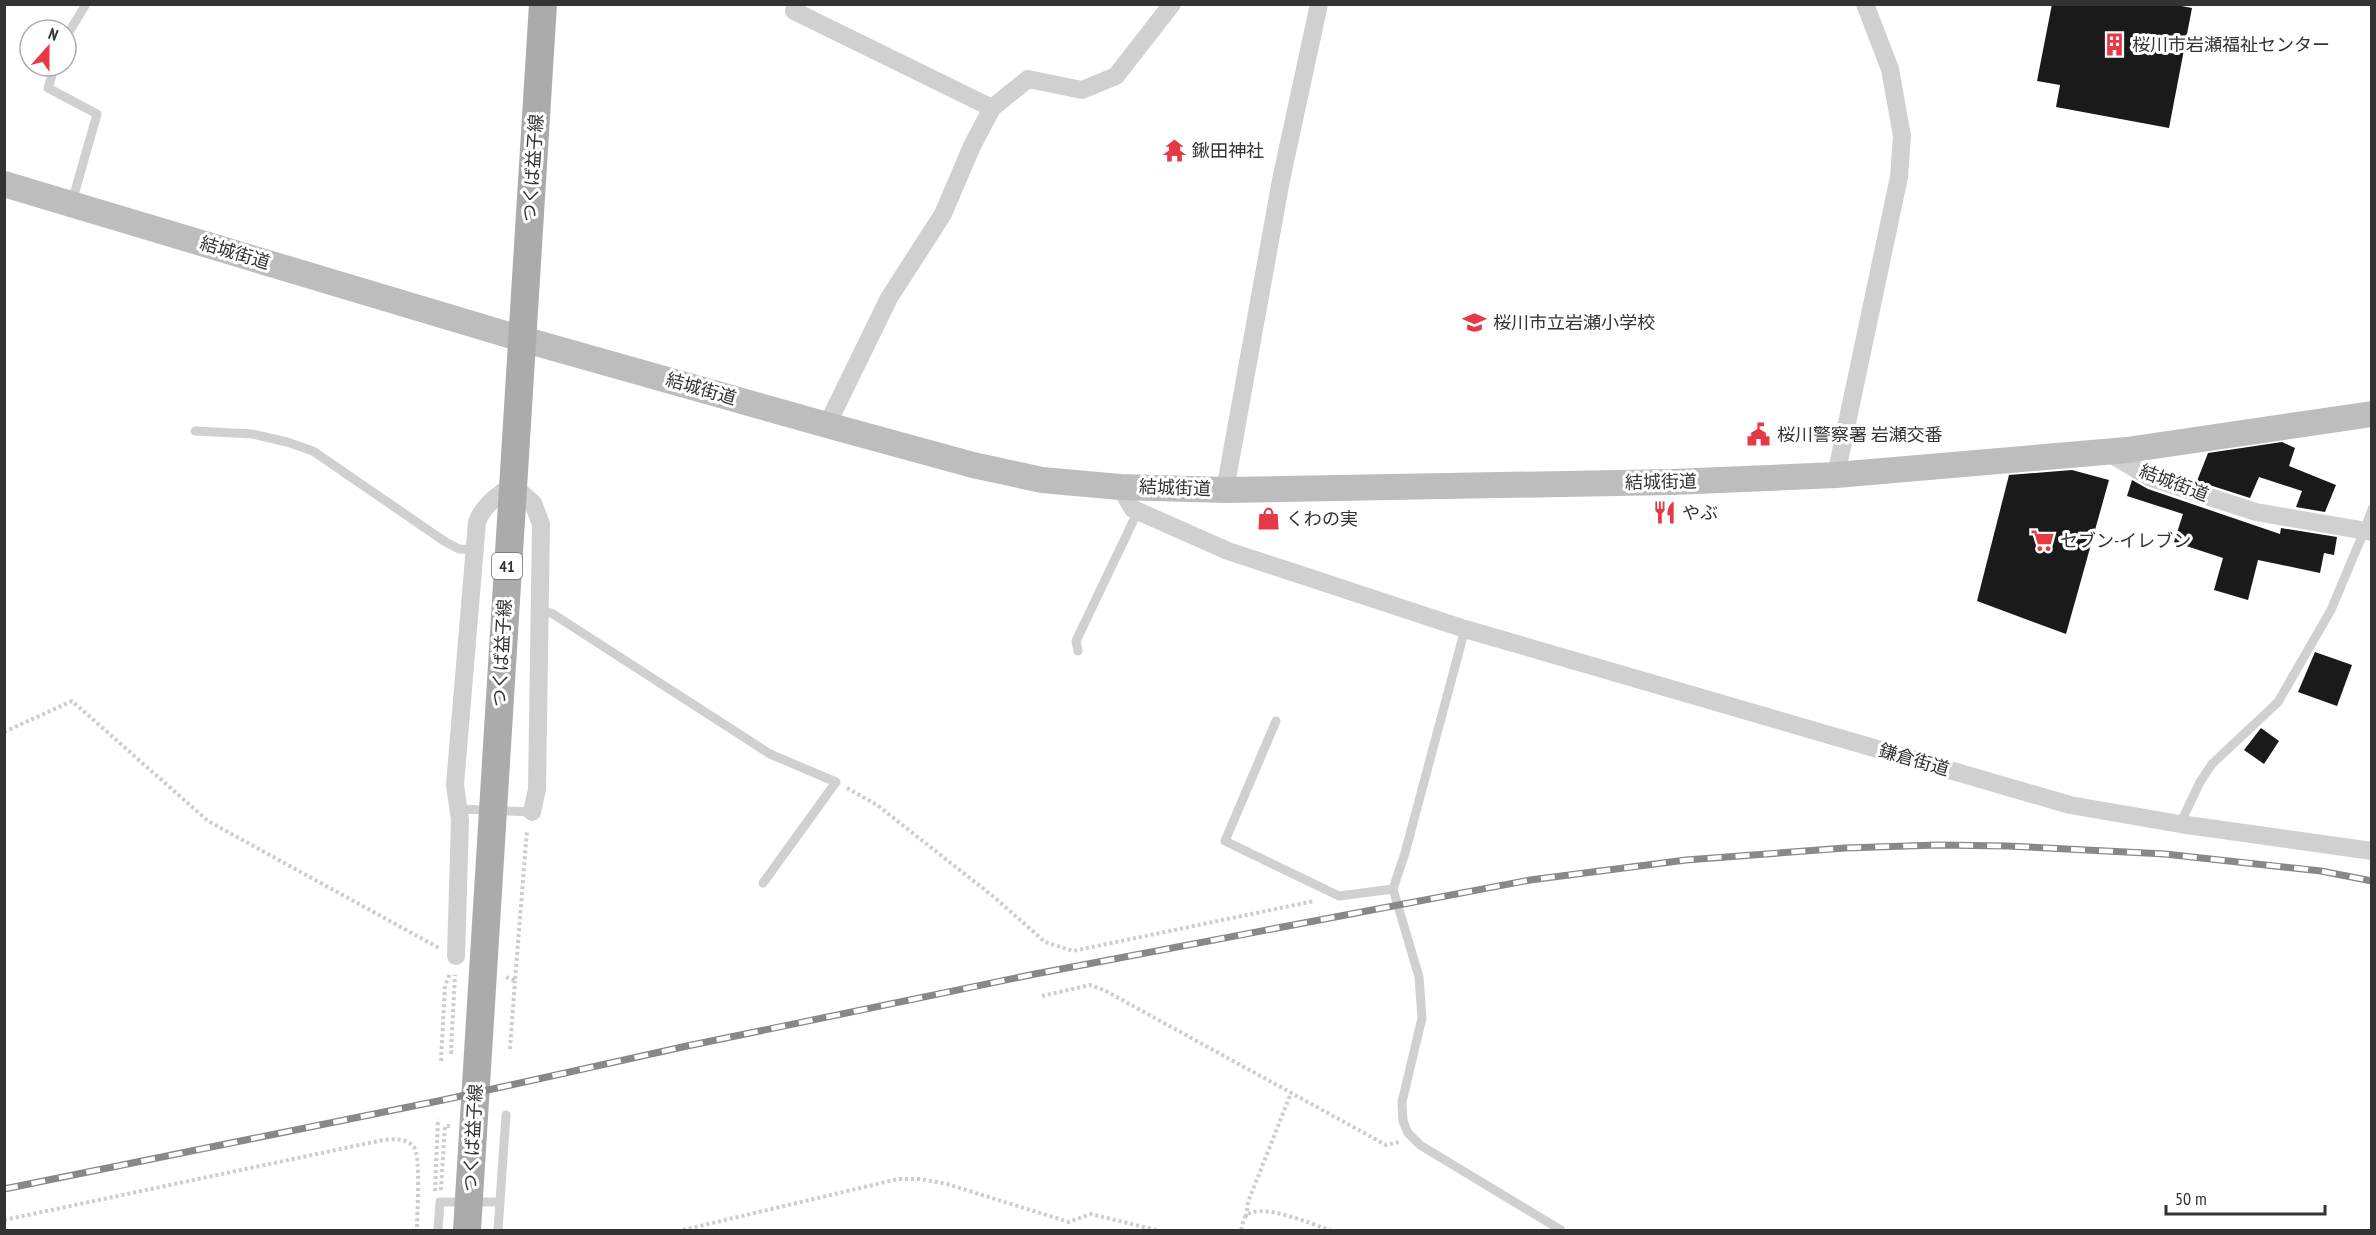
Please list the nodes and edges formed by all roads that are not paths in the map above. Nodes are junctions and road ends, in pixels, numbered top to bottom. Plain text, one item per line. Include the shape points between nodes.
1 (86, 4) edge
2 (543, 4) edge
3 (797, 4) edge
4 (1172, 4) edge
5 (1319, 4) edge
6 (1865, 4) edge
7 (78, 18) edge
8 (51, 78) edge
9 (992, 108) junction
10 (4, 184) edge
11 (71, 204) junction
12 (522, 339) junction
13 (2372, 414) edge
14 (827, 425) junction
15 (195, 430) dead end
16 (2107, 452) junction
17 (1836, 475) junction
18 (512, 485) junction
19 (1120, 487) junction
20 (1225, 490) junction
21 (2372, 509) edge
22 (1138, 511) junction
23 (2368, 530) edge
24 (474, 550) junction
25 (540, 609) junction
26 (1465, 629) junction
27 (1078, 651) dead end
28 (1276, 721) dead end
29 (459, 809) junction
30 (532, 812) joint
31 (2180, 824) junction
32 (2372, 851) edge
33 (763, 883) dead end
34 (1393, 889) junction
35 (456, 956) road end
36 (506, 1115) dead end
37 (500, 1202) junction
38 (438, 1230) edge
39 (467, 1230) edge
40 (498, 1230) edge
41 (1562, 1230) edge

1 - 7 lane
2 - 12 main road, つくば益子線 / 41
3 - 9 street via 794,11
4 - 9 street via 1116,76 1083,90 1028,79
5 - 20 street via 1281,180
6 - 17 street via 1890,69 1902,136 1899,177
8 - 11 lane via 48,88 97,114
9 - 14 street via 943,214 889,298
10 - 11 street, 結城街道
11 - 12 street, 結城街道
12 - 14 street, 結城街道
12 - 18 main road, つくば益子線 / 41
13 - 16 street
14 - 19 street, 結城街道 via 1042,480
15 - 24 lane via 252,434 313,451 444,541 459,549
16 - 17 street, 結城街道
16 - 23 street, 結城街道 via 2151,478 2256,512
17 - 20 street, 結城街道
18 - 24 street via 481,511
18 - 25 street via 533,503 541,524
18 - 39 main road, つくば益子線 / 41
19 - 20 street, 結城街道
19 - 22 street
21 - 23 lane
22 - 26 street, 鎌倉街道 via 1228,551
22 - 27 lane via 1076,641
23 - 31 lane via 2331,610 2278,702 2212,764
24 - 29 street via 455,785
25 - 30 street via 537,789
25 - 33 lane via 770,753 836,782
26 - 31 street, 鎌倉街道 via 2070,805
26 - 34 lane
28 - 34 lane via 1225,841 1339,896
29 - 30 lane
29 - 35 street
31 - 32 street, 鎌倉街道
34 - 41 lane via 1419,977 1422,1018 1402,1102 1408,1133 1420,1146
36 - 37 lane
37 - 38 lane via 440,1202
37 - 40 lane

